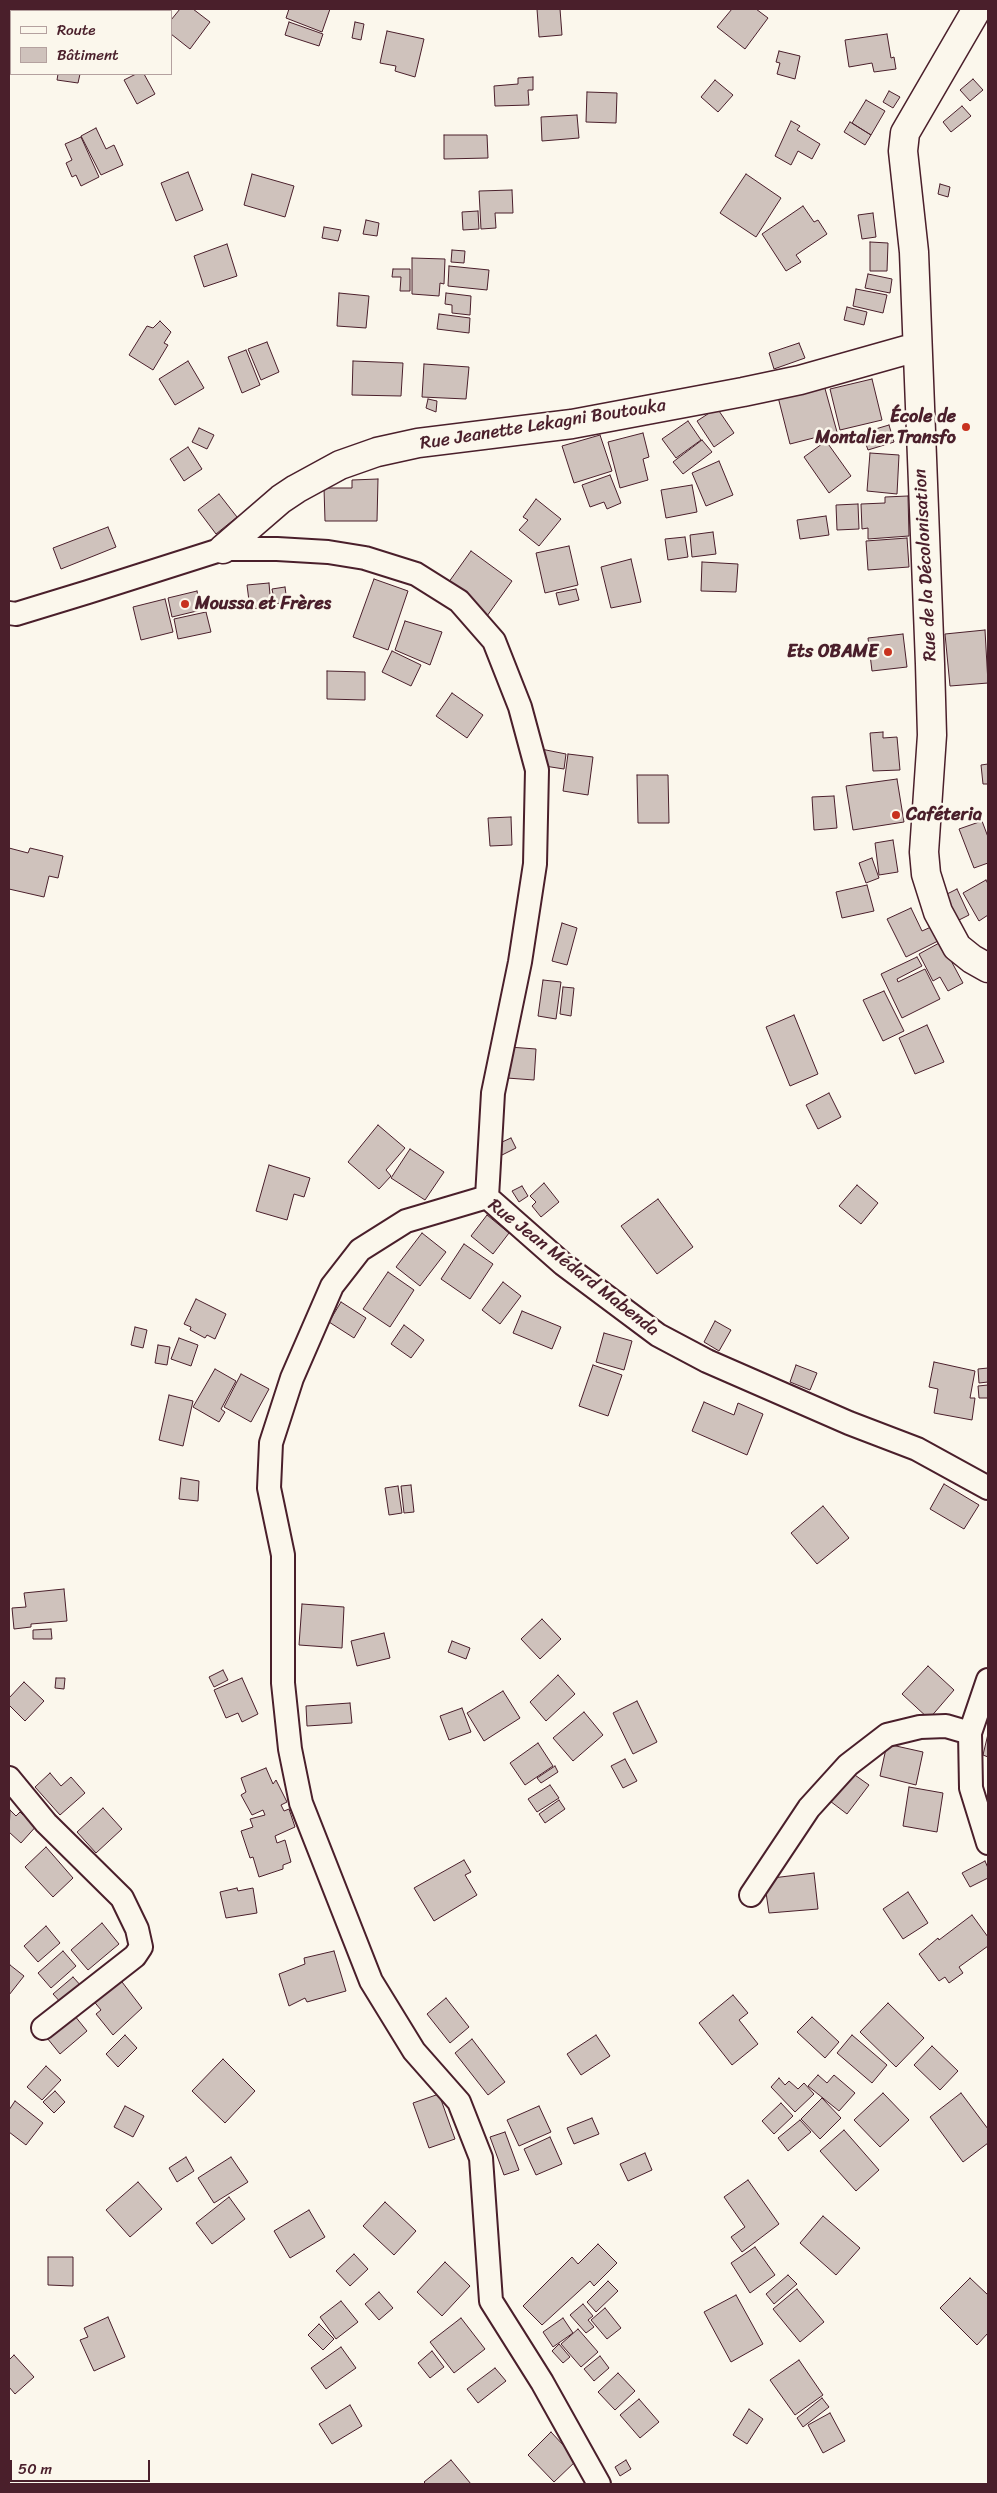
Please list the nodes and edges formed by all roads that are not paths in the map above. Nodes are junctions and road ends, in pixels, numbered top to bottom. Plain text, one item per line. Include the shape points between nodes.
1 (977, 9) edge
2 (917, 347) junction
3 (224, 549) junction
4 (9, 613) edge
5 (988, 968) edge
6 (487, 1197) junction
7 (988, 1488) edge
8 (988, 1680) edge
9 (970, 1732) junction
10 (9, 1778) edge
11 (988, 1843) edge
12 (751, 1895) dead end
13 (43, 2028) dead end
14 (589, 2480) edge

1 - 2 street, Rue de la Décolonisation via 905,133 903,151 914,252
2 - 3 street, Rue Jeanette Lekagni Boutouka via 800,380 743,392 572,424 418,443 377,452 340,465 296,489
2 - 5 street, Rue de la Décolonisation via 932,735 924,852 926,874 938,912 957,947
3 - 4 street via 16,614
3 - 6 street via 328,552 365,558 416,574 460,601 494,641 520,707 537,770 535,864 520,962 493,1092
6 - 7 street, Rue Jean Médard Mabenda via 563,1264 658,1335 707,1361 917,1449
6 - 14 street, Rue Jean Médard Mabenda via 406,1221 360,1250 332,1286 292,1378 271,1443 269,1488 283,1555 283,1683 290,1749 301,1803 371,1981 414,2051 459,2102 480,2158 491,2301 542,2382
8 - 9 street
9 - 11 street via 971,1788
9 - 12 street via 946,1726 887,1735 848,1765 809,1808
10 - 13 street via 46,1823 122,1898 137,1929 141,1947 135,1956

